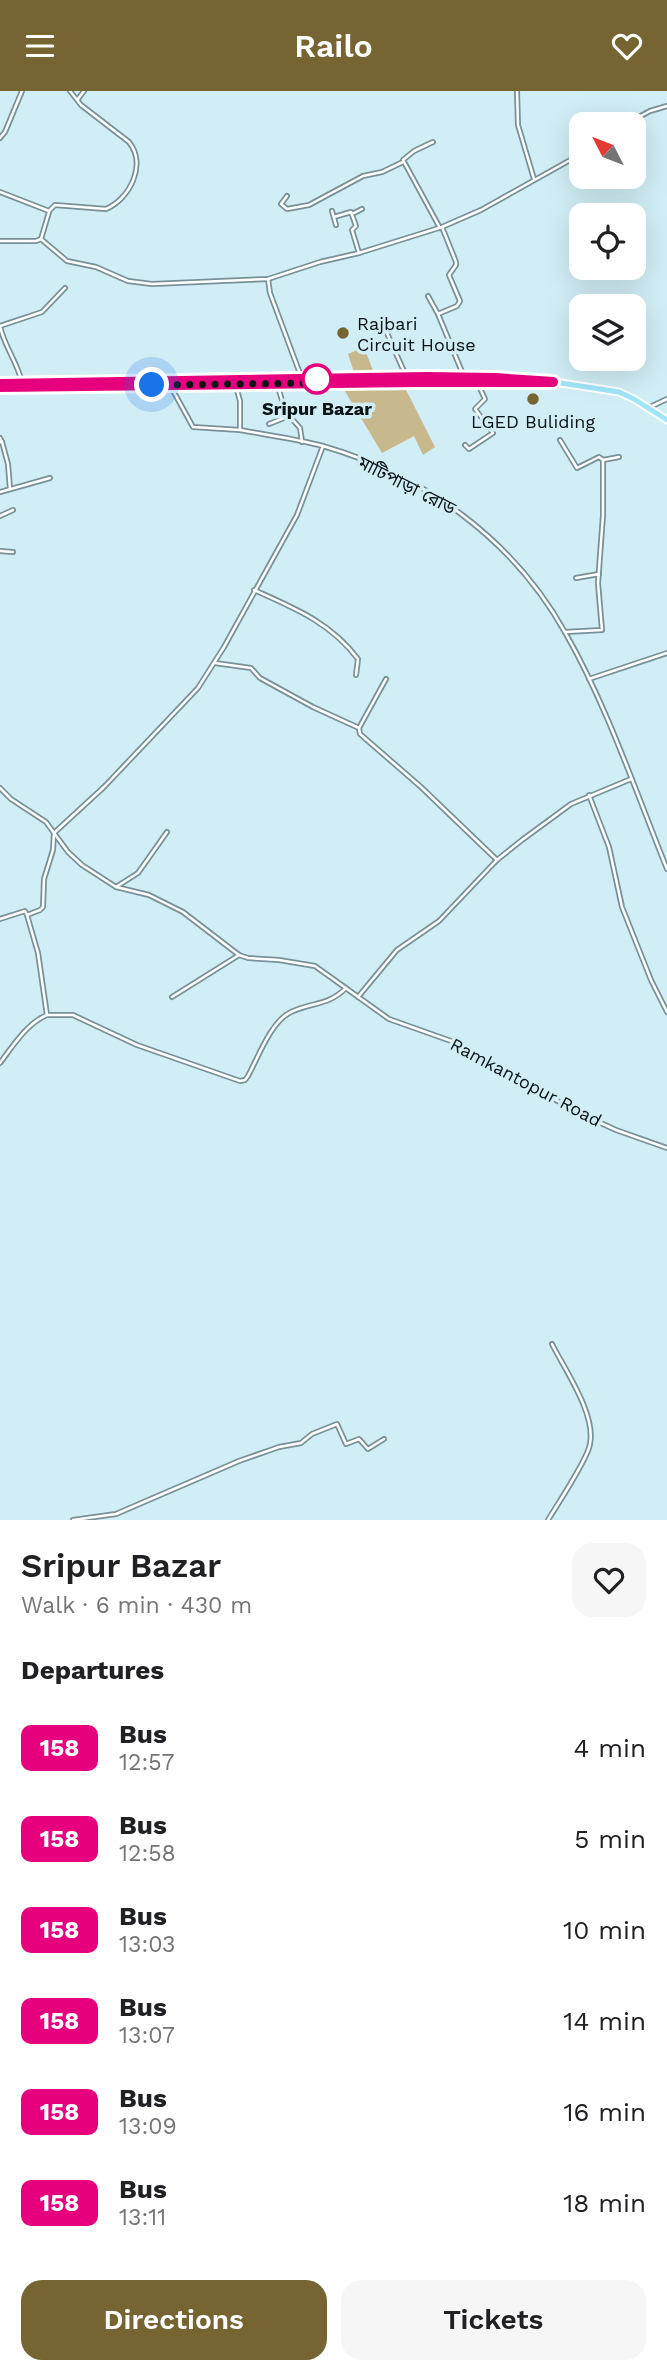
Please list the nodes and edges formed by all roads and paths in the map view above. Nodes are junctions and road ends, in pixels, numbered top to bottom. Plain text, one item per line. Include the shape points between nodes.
1 (22, 91) edge
2 (70, 91) edge
3 (85, 91) edge
4 (517, 91) edge
5 (78, 99) junction
6 (667, 106) edge
7 (646, 113) edge
8 (0, 138) edge
9 (433, 142) dead end
10 (569, 160) edge
11 (403, 162) junction
12 (534, 179) junction
13 (0, 192) edge
14 (287, 195) dead end
15 (362, 209) dead end
16 (49, 211) junction
17 (332, 211) dead end
18 (352, 214) junction
19 (334, 217) junction
20 (336, 225) dead end
21 (441, 227) junction
22 (41, 239) junction
23 (0, 241) edge
24 (359, 253) junction
25 (268, 279) junction
26 (65, 288) dead end
27 (428, 296) dead end
28 (438, 314) junction
29 (387, 331) dead end
30 (407, 378) junction
31 (302, 379) junction
32 (465, 380) junction
33 (477, 382) junction
34 (553, 382) junction
35 (22, 383) junction
36 (235, 383) junction
37 (277, 383) junction
38 (0, 385) edge
39 (169, 385) junction
40 (667, 399) edge
41 (648, 408) junction
42 (289, 416) junction
43 (667, 420) edge
44 (269, 424) dead end
45 (240, 430) junction
46 (560, 440) dead end
47 (1, 441) edge
48 (302, 442) junction
49 (465, 445) dead end
50 (323, 446) junction
51 (620, 457) dead end
52 (603, 460) junction
53 (50, 478) dead end
54 (10, 489) junction
55 (0, 492) edge
56 (13, 510) dead end
57 (0, 516) edge
58 (0, 551) edge
59 (13, 552) dead end
60 (599, 574) junction
61 (576, 578) dead end
62 (254, 590) junction
63 (565, 632) junction
64 (667, 653) edge
65 (215, 663) junction
66 (356, 675) dead end
67 (386, 679) dead end
68 (589, 679) junction
69 (359, 728) junction
70 (631, 779) junction
71 (0, 788) edge
72 (589, 795) junction
73 (167, 832) dead end
74 (54, 833) junction
75 (497, 860) junction
76 (667, 869) edge
77 (116, 887) junction
78 (27, 915) junction
79 (0, 919) edge
80 (239, 955) junction
81 (346, 988) junction
82 (172, 997) dead end
83 (358, 997) junction
84 (667, 1011) edge
85 (47, 1015) junction
86 (0, 1063) edge
87 (667, 1148) edge
88 (552, 1344) dead end
89 (384, 1440) dead end
90 (73, 1520) edge
91 (548, 1520) edge

1 - 8 street
2 - 5 street
3 - 5 street
4 - 12 street via 518,125
5 - 16 street via 135,149 135,178 106,209 64,204
6 - 7 street
9 - 11 street
10 - 12 street
11 - 14 street via 309,205 286,209 281,204
11 - 21 street
12 - 21 street
13 - 16 street
15 - 18 street
16 - 22 street
17 - 19 street
18 - 19 street
18 - 24 street
19 - 20 street
21 - 24 street
21 - 28 street via 456,263 449,275 460,301
22 - 23 street
22 - 25 street via 67,261 128,281
24 - 25 street
25 - 31 street
26 - 35 street via 42,312 0,326
27 - 28 street
28 - 32 street
29 - 30 street
30 - 31 main road
30 - 32 main road
31 - 35 main road
32 - 33 main road
32 - 34 main road
32 - 37 main road
33 - 34 main road
33 - 49 street via 485,399 475,409 493,433 469,449
34 - 41 main road via 618,392
35 - 38 main road
36 - 37 main road
36 - 39 main road
36 - 45 street
37 - 42 street
38 - 39 main road
39 - 45 street, মাটিপাড়া রোড via 193,427
40 - 41 street
41 - 43 main road
42 - 44 street
42 - 48 street via 299,426
45 - 48 street, মাটিপাড়া রোড
46 - 52 street via 577,468 599,457
47 - 54 street
48 - 50 street, মাটিপাড়া রোড
50 - 62 street via 297,515
50 - 63 street, মাটিপাড়া রোড via 380,467 474,521 521,569
51 - 52 street
52 - 60 street
53 - 54 street
54 - 55 street
56 - 57 street
58 - 59 street
60 - 61 street
60 - 63 street via 602,630
62 - 65 street
62 - 66 street via 336,633 358,659
63 - 68 street, মাটিপাড়া রোড
64 - 68 street
65 - 69 street via 251,668 260,678
65 - 74 street via 170,718
67 - 69 street
68 - 70 street, মাটিপাড়া রোড
69 - 75 street via 369,744
70 - 72 street
70 - 76 street, মাটিপাড়া রোড
71 - 74 street, Ramkantopur Road
72 - 75 street
72 - 84 street via 609,847 622,908
73 - 77 street via 138,873
74 - 77 street, Ramkantopur Road via 75,860
74 - 78 street via 43,907
75 - 83 street via 439,921 397,950
77 - 80 street, Ramkantopur Road via 149,895 180,910
78 - 79 street via 21,911
78 - 85 street
80 - 81 street, Ramkantopur Road via 315,966
80 - 82 street
81 - 83 street, Ramkantopur Road
81 - 85 street via 331,1000 282,1017 248,1076 240,1081 137,1045 73,1016
83 - 87 street, Ramkantopur Road via 388,1019 452,1041 590,1118
85 - 86 street via 28,1028
88 - 91 street via 582,1404 591,1444
89 - 90 street via 368,1449 359,1439 346,1444 337,1424 301,1443 239,1461 116,1514

